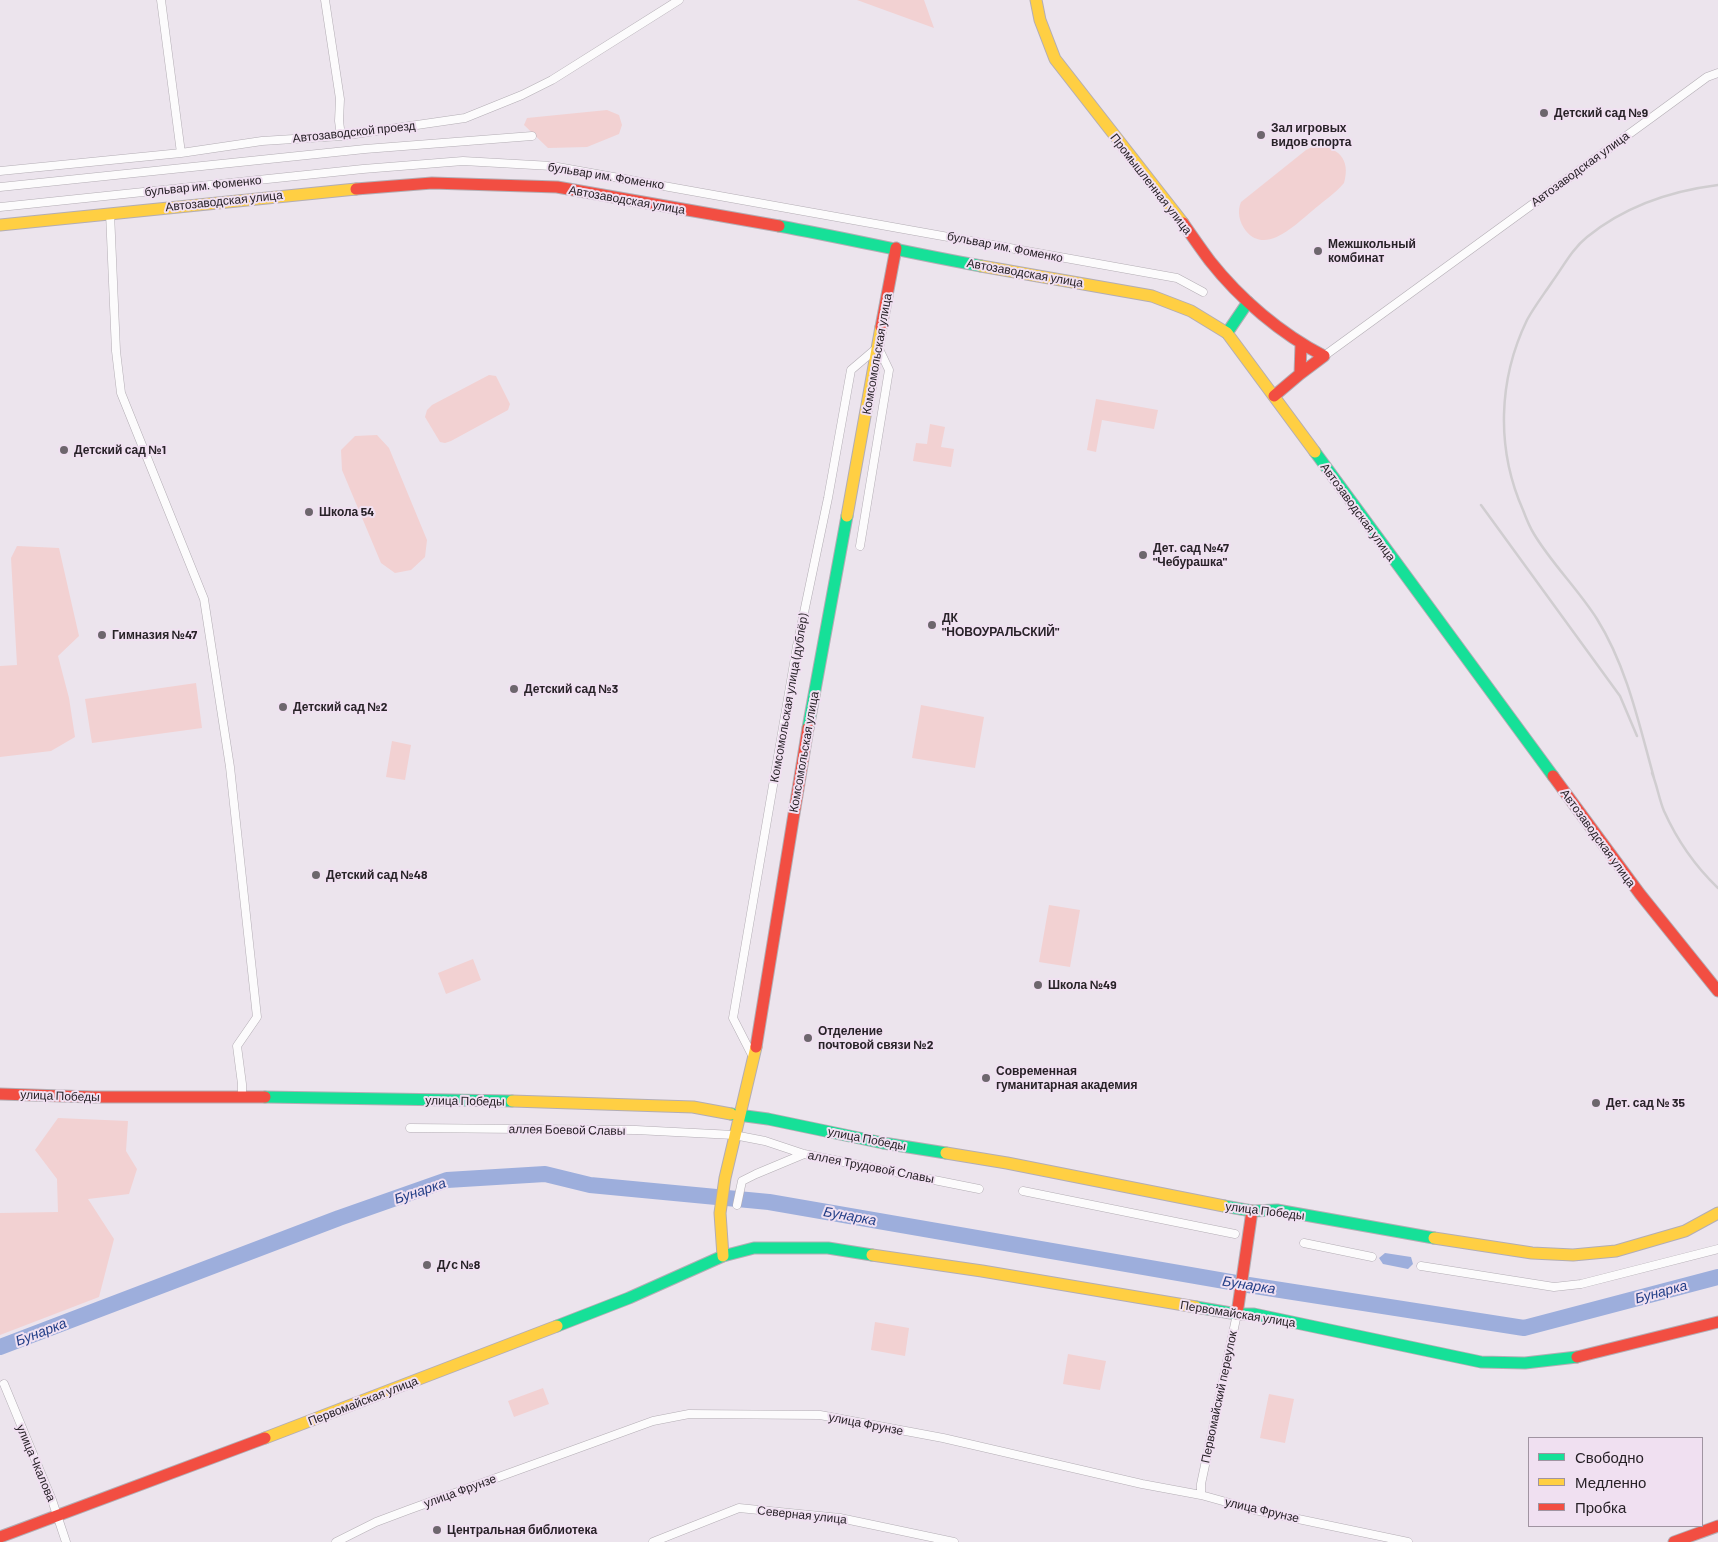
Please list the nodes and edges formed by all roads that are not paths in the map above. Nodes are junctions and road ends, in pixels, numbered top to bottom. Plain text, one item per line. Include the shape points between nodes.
1 (161, 0) edge
2 (325, 0) edge
3 (679, 0) edge
4 (1036, 0) edge
5 (1718, 73) edge
6 (341, 136) junction
7 (532, 136) dead end
8 (181, 153) junction
9 (0, 171) edge
10 (0, 187) edge
11 (0, 207) edge
12 (110, 213) junction
13 (0, 225) edge
14 (896, 248) junction
15 (1203, 292) dead end
16 (1248, 302) junction
17 (1226, 333) junction
18 (1301, 344) junction
19 (878, 347) junction
20 (1324, 356) junction
21 (1300, 374) junction
22 (1274, 396) junction
23 (860, 546) dead end
24 (1718, 991) edge
25 (754, 1058) junction
26 (0, 1094) edge
27 (242, 1097) junction
28 (739, 1116) junction
29 (410, 1128) dead end
30 (729, 1134) junction
31 (765, 1141) joint
32 (804, 1154) junction
33 (979, 1189) dead end
34 (1022, 1191) dead end
35 (737, 1205) dead end
36 (1252, 1211) junction
37 (1718, 1213) edge
38 (1235, 1234) dead end
39 (1304, 1243) dead end
40 (1718, 1249) edge
41 (723, 1256) junction
42 (1372, 1257) dead end
43 (1421, 1266) dead end
44 (1237, 1314) junction
45 (1718, 1322) edge
46 (4, 1384) dead end
47 (1201, 1495) junction
48 (58, 1515) junction
49 (1718, 1526) edge
50 (0, 1537) edge
51 (66, 1542) edge
52 (336, 1542) edge
53 (653, 1542) edge
54 (954, 1542) edge
55 (1408, 1542) edge
56 (1674, 1542) edge

1 - 8 street
2 - 6 street via 340,99
3 - 6 street, Автозаводской проезд via 552,80 465,118
4 - 16 street, Промышленная улица via 1055,59 1210,262
5 - 20 street, Автозаводская улица via 1707,77
6 - 8 street, Автозаводской проезд via 262,141
7 - 10 street, бульвар им. Фоменко via 365,149
8 - 9 street, Автозаводской проезд
11 - 15 street, бульвар им. Фоменко via 363,168 463,161 552,166 1177,278
12 - 13 street, Автозаводская улица
12 - 14 street, Автозаводская улица via 432,183 558,187
12 - 27 street via 121,393 204,599 230,767 257,1017 237,1046
14 - 17 street, Автозаводская улица via 1152,296 1203,316
14 - 19 street, Комсомольская улица
16 - 17 street
16 - 18 street, Промышленная улица
17 - 22 street, Автозаводская улица
18 - 20 street, Промышленная улица
18 - 21 street
19 - 23 street via 889,370
19 - 25 street, Комсомольская улица via 798,781
19 - 25 street, Комсомольская улица (дублёр) via 851,370 797,646 733,1018
20 - 21 street
21 - 22 street
22 - 24 street, Автозаводская улица via 1640,894
25 - 28 street, Комсомольская улица
26 - 27 street, улица Победы
27 - 28 street, улица Победы via 601,1103 694,1107
28 - 30 street, Комсомольская улица
28 - 36 street, улица Победы via 1007,1163
29 - 30 street, аллея Боевой Славы
30 - 31 street, аллея Боевой Славы
30 - 41 street, Комсомольская улица via 720,1214
31 - 32 street, аллея Трудовой Славы
32 - 33 street, аллея Трудовой Славы
32 - 35 street via 742,1182
34 - 38 street
36 - 37 street, улица Победы via 1277,1210 1426,1237 1532,1253 1573,1255 1616,1251 1685,1231
36 - 44 street, Первомайский переулок
39 - 42 street
40 - 43 street via 1581,1284 1554,1286
41 - 44 street, Первомайская улица via 754,1248 828,1248
41 - 48 street, Первомайская улица via 629,1298 417,1381
44 - 45 street, Первомайская улица via 1254,1314 1481,1362 1502,1363 1572,1358
44 - 47 street, Первомайский переулок
46 - 48 street, улица Чкалова
47 - 52 street, улица Фрунзе via 943,1438 820,1415 689,1414 653,1421 417,1506
47 - 55 street, улица Фрунзе
48 - 50 street, Первомайская улица
48 - 51 street, улица Чкалова
49 - 56 street
53 - 54 street, Северная улица via 739,1508 840,1518

